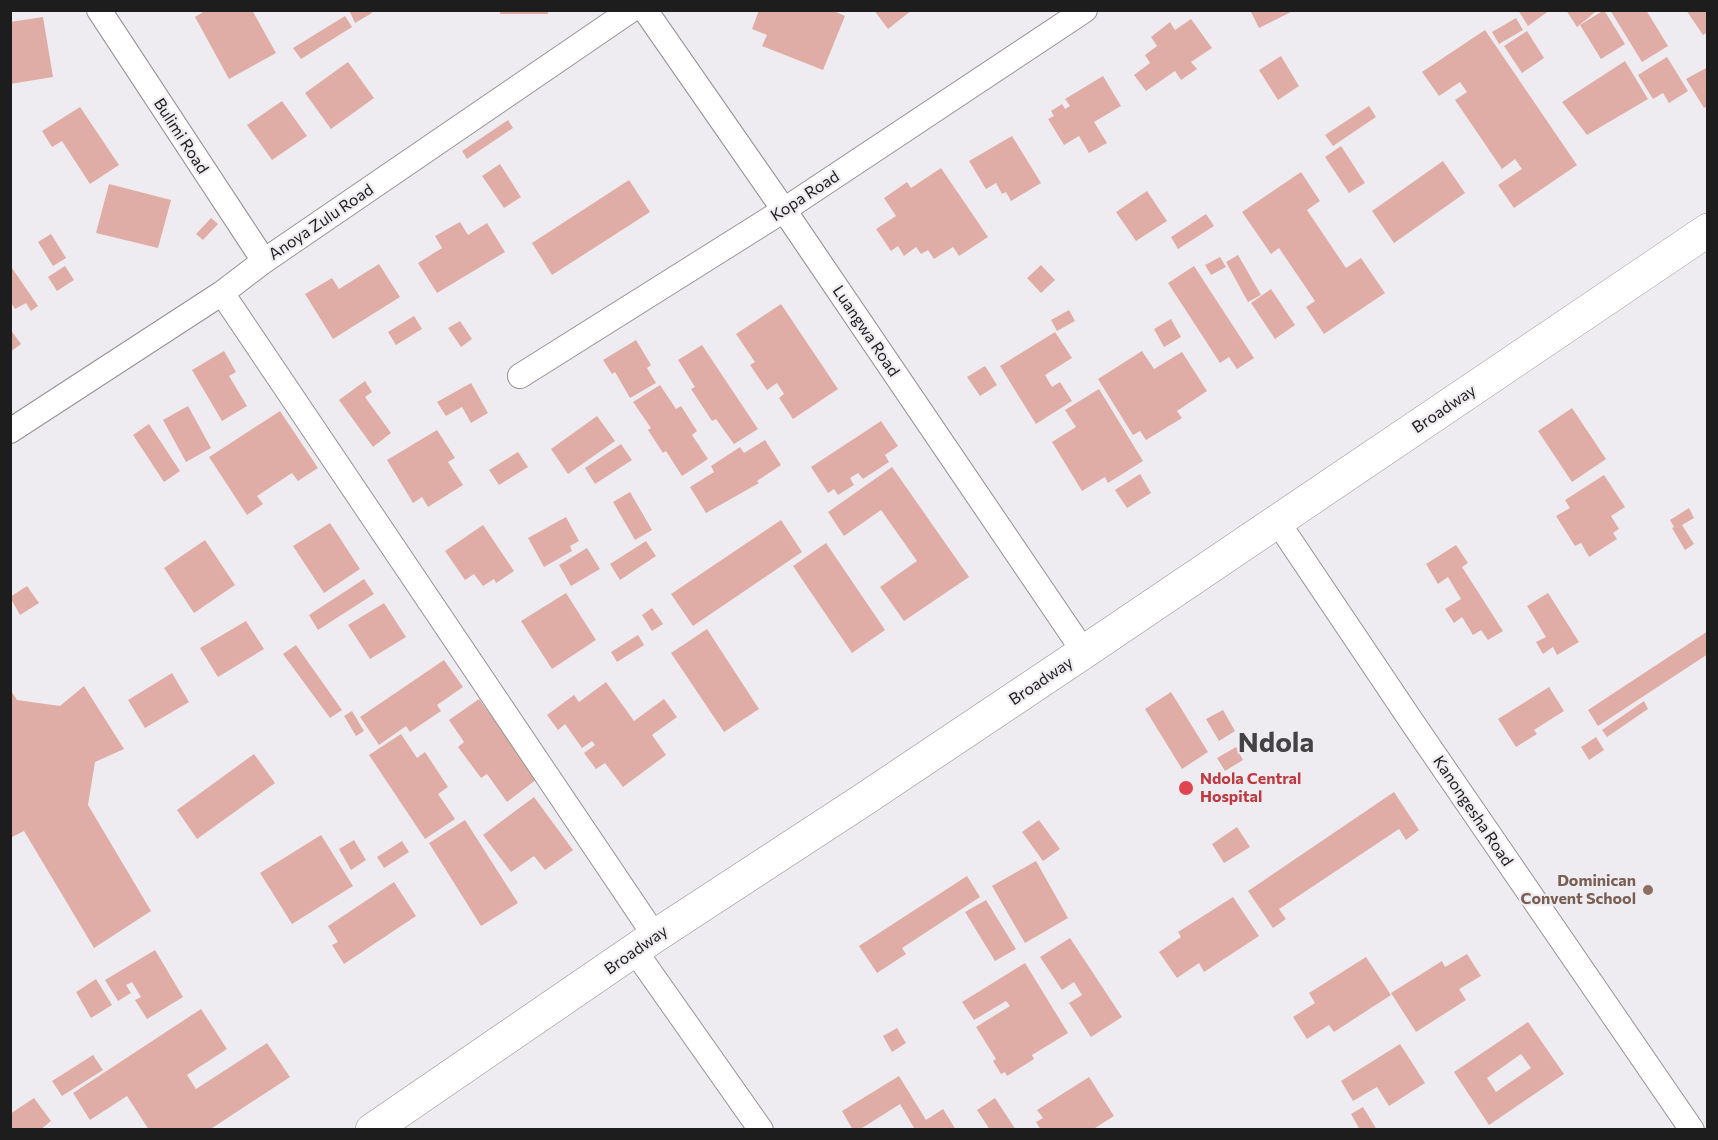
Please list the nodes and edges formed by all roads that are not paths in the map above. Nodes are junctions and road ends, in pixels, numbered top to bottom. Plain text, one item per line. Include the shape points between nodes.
1 (99, 10) edge
2 (632, 10) edge
3 (645, 10) edge
4 (1085, 10) edge
5 (784, 210) junction
6 (1707, 230) edge
7 (264, 261) junction
8 (222, 293) junction
9 (520, 376) dead end
10 (10, 431) edge
11 (1277, 521) junction
12 (1084, 652) junction
13 (645, 943) junction
14 (750, 1126) edge
15 (372, 1130) edge
16 (1692, 1130) edge

1 - 7 street, Bulimi Road
2 - 7 street, Anoya Zulu Road
3 - 5 street, Luangwa Road
4 - 5 street, Kopa Road
5 - 9 street, Kopa Road
5 - 12 street, Luangwa Road
6 - 11 main road, Broadway
7 - 8 street, Anoya Zulu Road
8 - 10 street, Anoya Zulu Road
8 - 13 street
11 - 12 main road, Broadway
11 - 16 street, Kanongesha Road
12 - 13 main road, Broadway
13 - 14 street
13 - 15 main road, Broadway

